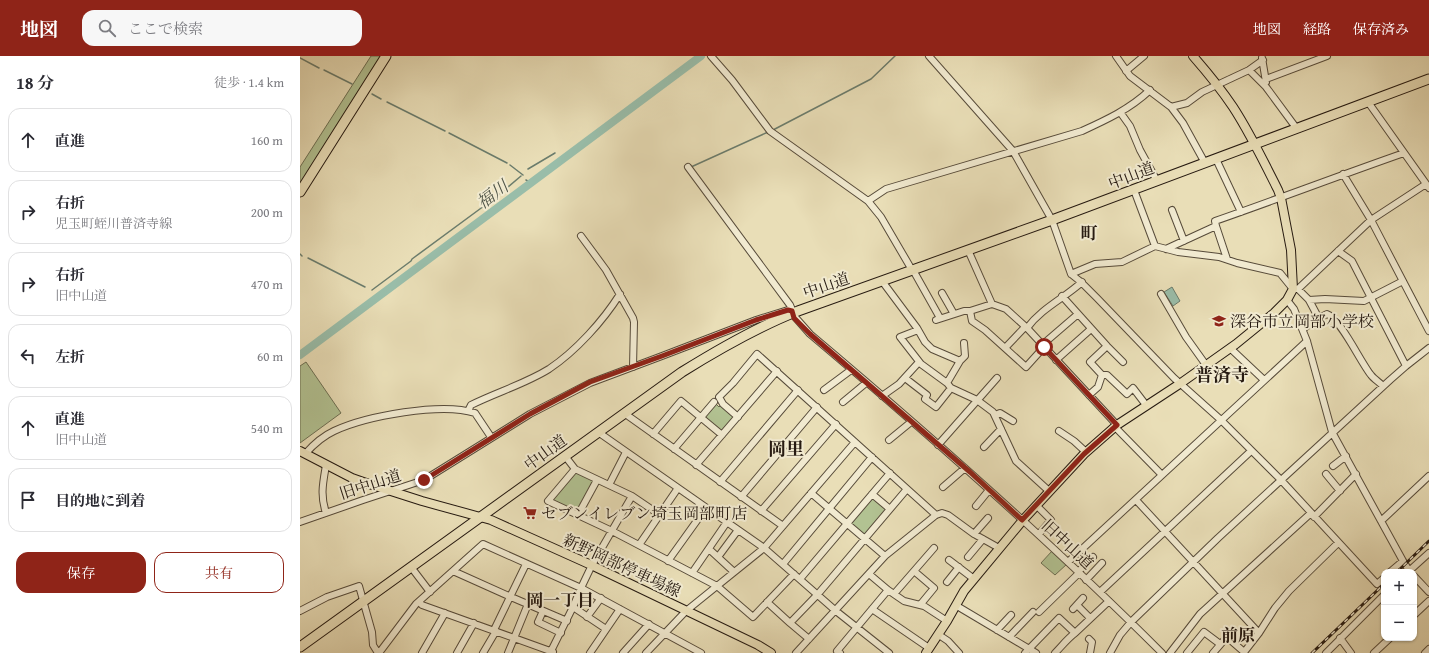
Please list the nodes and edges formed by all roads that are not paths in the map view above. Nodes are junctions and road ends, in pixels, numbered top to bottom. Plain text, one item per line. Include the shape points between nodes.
1 (386, 56) edge
2 (711, 56) edge
3 (928, 56) edge
4 (1116, 56) edge
5 (1144, 56) edge
6 (1193, 56) edge
7 (1327, 56) edge
8 (1262, 58) edge
9 (1249, 70) junction
10 (1126, 71) junction
11 (1266, 79) junction
12 (1429, 79) edge
13 (1218, 85) junction
14 (1266, 87) junction
15 (1150, 90) junction
16 (1368, 102) junction
17 (1171, 107) junction
18 (1120, 112) junction
19 (1297, 129) junction
20 (1255, 144) junction
21 (1013, 151) junction
22 (1404, 153) junction
23 (1216, 159) junction
24 (1205, 163) junction
25 (688, 167) dead end
26 (1343, 174) junction
27 (1157, 181) junction
28 (1427, 186) edge
29 (1134, 190) junction
30 (300, 192) edge
31 (1281, 198) junction
32 (868, 201) junction
33 (1172, 210) dead end
34 (1241, 212) junction
35 (1052, 220) junction
36 (1371, 220) junction
37 (1216, 226) junction
38 (581, 236) dead end
39 (1184, 241) junction
40 (1155, 246) junction
41 (1166, 249) junction
42 (968, 250) junction
43 (1338, 252) junction
44 (1227, 259) junction
45 (912, 270) junction
46 (1071, 274) junction
47 (882, 281) junction
48 (1403, 281) junction
49 (1082, 282) junction
50 (1296, 289) junction
51 (942, 293) dead end
52 (620, 294) junction
53 (1161, 294) dead end
54 (1062, 296) junction
55 (1370, 297) junction
56 (1287, 300) junction
57 (1309, 300) junction
58 (992, 304) junction
59 (970, 311) junction
60 (793, 313) junction
61 (954, 314) junction
62 (1078, 314) junction
63 (1317, 315) junction
64 (749, 323) junction
65 (1026, 328) junction
66 (758, 329) junction
67 (1091, 329) junction
68 (1303, 329) junction
69 (918, 330) junction
70 (1429, 331) edge
71 (1307, 341) junction
72 (964, 343) dead end
73 (1043, 346) junction
74 (1107, 346) junction
75 (1005, 348) junction
76 (1230, 348) junction
77 (1429, 348) edge
78 (1056, 360) junction
79 (960, 361) junction
80 (919, 362) junction
81 (1123, 362) dead end
82 (1206, 364) junction
83 (1406, 366) junction
84 (633, 367) junction
85 (851, 370) junction
86 (777, 371) junction
87 (1102, 375) junction
88 (905, 378) junction
89 (997, 378) dead end
90 (1264, 380) junction
91 (866, 382) junction
92 (1181, 383) junction
93 (949, 385) junction
94 (1383, 386) junction
95 (798, 390) junction
96 (824, 390) dead end
97 (1089, 395) junction
98 (882, 396) junction
99 (977, 400) junction
100 (714, 402) dead end
101 (842, 402) dead end
102 (1146, 406) junction
103 (817, 407) junction
104 (468, 411) junction
105 (624, 413) junction
106 (994, 415) junction
107 (701, 417) junction
108 (738, 417) junction
109 (1221, 420) junction
110 (1013, 421) dead end
111 (911, 422) junction
112 (836, 424) junction
113 (1116, 426) junction
114 (1001, 429) junction
115 (1059, 431) dead end
116 (598, 432) junction
117 (1332, 432) junction
118 (653, 434) junction
119 (722, 435) junction
120 (491, 437) junction
121 (889, 440) dead end
122 (855, 442) junction
123 (938, 445) junction
124 (984, 447) dead end
125 (674, 449) junction
126 (1251, 451) junction
127 (303, 452) edge
128 (626, 452) junction
129 (1086, 452) junction
130 (565, 456) junction
131 (1346, 456) junction
132 (872, 457) junction
133 (326, 465) junction
134 (696, 465) junction
135 (1333, 466) dead end
136 (574, 468) junction
137 (965, 468) junction
138 (890, 473) junction
139 (1326, 474) dead end
140 (1356, 474) junction
141 (1162, 475) junction
142 (1429, 476) edge
143 (597, 480) junction
144 (1281, 480) junction
145 (720, 482) junction
146 (609, 486) junction
147 (943, 487) dead end
148 (678, 488) junction
149 (907, 489) junction
150 (989, 490) junction
151 (1340, 490) junction
152 (392, 491) junction
153 (1049, 491) junction
154 (811, 493) junction
155 (872, 494) junction
156 (632, 496) junction
157 (741, 496) junction
158 (1136, 500) junction
159 (1036, 505) junction
160 (976, 506) dead end
161 (706, 508) junction
162 (829, 509) junction
163 (890, 509) junction
164 (761, 511) junction
165 (326, 513) junction
166 (578, 515) junction
167 (660, 515) junction
168 (936, 515) junction
169 (1312, 515) junction
170 (481, 516) junction
171 (988, 518) dead end
172 (1022, 520) junction
173 (1381, 521) junction
174 (300, 522) edge
175 (728, 522) junction
176 (847, 524) junction
177 (783, 526) junction
178 (738, 530) junction
179 (612, 531) junction
180 (1165, 531) junction
181 (974, 534) junction
182 (1039, 534) junction
183 (865, 539) junction
184 (983, 539) junction
185 (1338, 543) junction
186 (639, 545) junction
187 (764, 548) junction
188 (934, 548) dead end
189 (999, 548) junction
190 (709, 549) junction
191 (1429, 553) edge
192 (885, 556) junction
193 (718, 557) junction
194 (968, 557) dead end
195 (1093, 557) dead end
196 (949, 560) dead end
197 (668, 561) junction
198 (1402, 561) junction
199 (1068, 562) junction
200 (1193, 562) junction
201 (1102, 563) dead end
202 (526, 564) junction
203 (783, 564) junction
204 (592, 565) junction
205 (411, 567) junction
206 (959, 567) junction
207 (1393, 569) edge
208 (1407, 569) edge
209 (1412, 569) edge
210 (453, 571) junction
211 (914, 571) junction
212 (734, 572) junction
213 (692, 573) junction
214 (1079, 573) junction
215 (794, 574) junction
216 (869, 574) junction
217 (800, 579) junction
218 (974, 579) junction
219 (1417, 579) edge
220 (1086, 580) junction
221 (1381, 581) edge
222 (946, 582) dead end
223 (717, 586) junction
224 (581, 588) junction
225 (430, 592) junction
226 (891, 592) junction
227 (1100, 592) junction
228 (1429, 592) edge
229 (818, 594) junction
230 (1223, 594) junction
231 (511, 598) junction
232 (601, 598) junction
233 (1083, 598) dead end
234 (1381, 598) edge
235 (1109, 601) junction
236 (1429, 601) edge
237 (363, 602) junction
238 (419, 602) junction
239 (767, 602) junction
240 (528, 604) junction
241 (920, 605) junction
242 (957, 606) junction
243 (573, 607) junction
244 (620, 608) junction
245 (872, 609) junction
246 (300, 611) edge
247 (543, 611) junction
248 (686, 611) junction
249 (836, 611) junction
250 (1417, 612) edge
251 (445, 613) junction
252 (1011, 615) dead end
253 (587, 617) junction
254 (1090, 618) junction
255 (567, 621) junction
256 (947, 621) junction
257 (1131, 622) junction
258 (474, 623) junction
259 (790, 623) junction
260 (649, 624) junction
261 (856, 627) junction
262 (606, 629) junction
263 (997, 630) junction
264 (495, 631) junction
265 (561, 632) junction
266 (665, 633) junction
267 (1075, 633) junction
268 (1259, 633) junction
269 (938, 635) junction
270 (1009, 637) junction
271 (514, 638) junction
272 (1340, 638) junction
273 (809, 639) junction
274 (1089, 639) dead end
275 (1387, 641) edge
276 (1220, 644) junction
277 (300, 647) edge
278 (928, 650) edge
279 (377, 651) edge
280 (1026, 651) edge
281 (552, 652) edge
282 (368, 653) edge
283 (422, 653) edge
284 (457, 653) edge
285 (483, 653) edge
286 (508, 653) edge
287 (590, 653) edge
288 (622, 653) edge
289 (646, 653) edge
290 (701, 653) edge
291 (771, 653) edge
292 (796, 653) edge
293 (840, 653) edge
294 (889, 653) edge
295 (959, 653) edge
296 (1036, 653) edge
297 (1055, 653) edge
298 (1090, 653) edge
299 (1110, 653) edge
300 (1162, 653) edge
301 (1170, 653) edge
302 (1186, 653) edge
303 (1213, 653) edge
304 (1326, 653) edge
305 (1351, 653) edge
306 (1374, 653) edge

1 - 30 highway
2 - 32 street via 770,132
3 - 21 street
4 - 10 street
5 - 10 street
6 - 13 main road
7 - 11 street
8 - 9 street
8 - 11 street
9 - 13 street
9 - 14 street
10 - 15 street
11 - 14 street
12 - 16 highway, 中山道
13 - 17 street via 1187,103
13 - 20 main road
14 - 19 street
15 - 17 street
15 - 18 street via 1137,103
16 - 19 highway, 中山道
16 - 22 street
17 - 24 street
18 - 21 street via 1082,131
18 - 27 street via 1130,126
19 - 20 highway, 中山道
20 - 23 highway, 中山道
20 - 31 main road
21 - 32 street via 886,189
21 - 35 street
22 - 26 street
22 - 28 street
23 - 24 highway, 中山道
23 - 34 street
24 - 27 highway, 中山道
25 - 60 street, 旧中山道 via 790,305
26 - 31 street
26 - 36 street
27 - 29 highway, 中山道
28 - 36 street
29 - 35 highway, 中山道
29 - 40 street
31 - 34 street
31 - 50 main road
32 - 45 street via 881,217
33 - 39 street
34 - 37 street via 1215,221
35 - 42 highway, 中山道
35 - 46 street
36 - 43 street
36 - 48 street
37 - 39 street
37 - 44 street
38 - 52 street
39 - 41 street
40 - 41 street
40 - 46 street via 1122,262 1095,264
41 - 44 street
42 - 45 highway, 中山道
42 - 58 street
43 - 50 street
43 - 55 street via 1352,261
44 - 50 street via 1280,273
45 - 47 highway, 中山道
45 - 61 street via 938,319
46 - 49 street
47 - 60 highway, 中山道
47 - 69 street
48 - 55 street
48 - 70 street
49 - 54 street
49 - 92 street
50 - 56 main road
50 - 57 street
51 - 61 street
52 - 84 street via 634,322
52 - 104 street via 580,344 549,368 471,405
53 - 82 street via 1186,337
54 - 62 street
54 - 65 street
55 - 57 street via 1364,301
55 - 83 street
56 - 68 street
56 - 76 main road via 1274,314
57 - 63 street
58 - 59 street
58 - 65 street via 1006,309
59 - 61 street via 964,310
59 - 75 street via 972,321
60 - 64 street, 旧中山道 via 788,310
60 - 66 highway, 中山道
60 - 85 street, 旧中山道 via 794,318 810,334
62 - 67 street
62 - 73 street
63 - 68 street via 1315,320
63 - 94 street via 1333,316 1371,375
64 - 66 street
64 - 84 street, 旧中山道
65 - 73 street
65 - 75 street
66 - 105 highway, 中山道 via 682,372
67 - 74 street
67 - 78 street
68 - 71 street
69 - 79 street via 932,349
69 - 80 street via 900,337
71 - 90 street
71 - 117 street
72 - 79 street via 965,356
73 - 75 street via 1026,367
73 - 78 street
74 - 81 street
74 - 87 street via 1090,362
76 - 82 main road
76 - 90 street
77 - 83 street
78 - 97 street
79 - 93 street
80 - 88 street
80 - 93 street
82 - 92 main road
83 - 94 street
84 - 120 street, 旧中山道 via 590,382
85 - 91 street, 旧中山道
85 - 96 street
86 - 95 street
86 - 108 street
86 - 108 street via 757,354 719,397
87 - 97 street via 1098,387
87 - 102 street via 1107,375 1127,394 1133,388
88 - 93 street via 927,395 925,399 936,406
88 - 98 street
89 - 99 street
90 - 109 street
91 - 98 street, 旧中山道
91 - 101 street
92 - 102 main road
92 - 109 street
93 - 99 street
94 - 117 street
95 - 103 street
95 - 145 street
97 - 113 street
98 - 111 street, 旧中山道
99 - 106 street
99 - 123 street
100 - 107 street
102 - 113 main road
103 - 112 street
103 - 157 street
104 - 120 street via 475,413
104 - 127 street via 429,409 401,412 333,431
105 - 116 highway, 中山道
105 - 118 street
106 - 110 street via 1000,413
106 - 114 street
107 - 118 street via 681,401
107 - 119 street
107 - 125 street
108 - 119 street
109 - 126 street
109 - 141 street
111 - 121 street
111 - 123 street, 旧中山道
112 - 122 street
112 - 164 street
113 - 129 main road
113 - 141 street
114 - 124 street
114 - 153 street via 1016,461
115 - 129 street
116 - 128 street
116 - 130 highway, 中山道
117 - 131 street
117 - 144 street
118 - 125 street
119 - 134 street
120 - 152 street, 旧中山道 via 424,480
122 - 132 street
122 - 154 street
123 - 137 street, 旧中山道
125 - 134 street
126 - 144 street
126 - 180 street
127 - 133 main road, 新野岡部停車場線
128 - 146 street
128 - 148 street
129 - 153 main road
130 - 136 street
130 - 170 highway, 中山道
131 - 135 street
131 - 140 street
132 - 138 street
132 - 162 street
133 - 152 main road, 新野岡部停車場線 via 352,478
133 - 165 street via 322,493
134 - 145 street
136 - 143 street
136 - 166 street via 548,501
137 - 147 street
137 - 150 street, 旧中山道
138 - 149 street
138 - 155 street
139 - 151 street
140 - 151 street
140 - 173 street
141 - 158 street
142 - 173 street
143 - 146 street
143 - 166 street
144 - 169 street
144 - 200 street
145 - 157 street
146 - 156 street
148 - 161 street
148 - 167 street
149 - 163 street
149 - 168 street
150 - 160 street
150 - 172 street, 旧中山道
151 - 169 street
152 - 165 street, 旧中山道
152 - 170 main road, 新野岡部停車場線
153 - 159 main road
154 - 162 street
154 - 177 street
155 - 163 street
155 - 176 street
156 - 167 street
156 - 179 street
157 - 164 street
158 - 180 street
158 - 199 street
159 - 172 main road
159 - 182 street via 1051,520
161 - 175 street
161 - 197 street
162 - 176 street
162 - 203 street
163 - 183 street
164 - 177 street
165 - 174 street, 旧中山道
166 - 179 street
167 - 186 street
168 - 181 street via 948,515
168 - 192 street
169 - 185 street
169 - 230 street
170 - 204 main road, 新野岡部停車場線
170 - 205 highway, 中山道
171 - 181 street
172 - 182 street, 旧中山道
172 - 189 main road
173 - 198 street
175 - 178 street
175 - 190 street
176 - 183 street
176 - 217 street
177 - 187 street
178 - 187 street
178 - 193 street
179 - 186 street
179 - 204 street
180 - 200 street
180 - 227 street
181 - 184 street
182 - 199 street, 旧中山道
183 - 192 street
183 - 229 street
184 - 189 street
184 - 194 street
185 - 221 street via 1377,584
185 - 268 street via 1289,591
186 - 197 street
187 - 203 street
187 - 212 street
188 - 211 street
189 - 218 main road
190 - 193 street
190 - 213 street
191 - 209 street
192 - 216 street
193 - 212 street
195 - 214 street
196 - 206 street
197 - 213 street
198 - 207 street
198 - 208 street
199 - 214 street, 旧中山道
200 - 230 street
200 - 257 street
201 - 220 street
202 - 210 street via 483,544
202 - 224 street
202 - 231 street
203 - 215 street
204 - 224 street
204 - 248 main road, 新野岡部停車場線
205 - 225 street
205 - 237 highway, 中山道
206 - 218 street
206 - 222 street
210 - 225 street
210 - 231 street
211 - 226 street
211 - 241 street via 934,588
212 - 223 street
213 - 223 street
214 - 220 street, 旧中山道
214 - 270 street
215 - 217 street
215 - 239 street
216 - 226 street
216 - 249 street
217 - 229 street
218 - 242 main road via 964,591
219 - 228 street
220 - 227 street, 旧中山道
223 - 239 street via 752,617
223 - 248 street
224 - 232 street
224 - 243 street
225 - 238 street
226 - 241 street
226 - 245 street
227 - 235 street, 旧中山道
229 - 249 street
229 - 259 street
230 - 268 street
230 - 301 street via 1200,614
231 - 240 street
231 - 264 street
232 - 244 street
232 - 253 street
233 - 254 street via 1075,607
234 - 272 street
235 - 254 street
235 - 257 street, 旧中山道
236 - 250 street
237 - 246 street via 359,586 327,597
237 - 277 highway, 中山道
237 - 279 street
238 - 251 street
238 - 279 street
239 - 259 street
240 - 247 street
240 - 271 street
241 - 256 street
242 - 256 main road
242 - 263 street
243 - 253 street
243 - 255 street
244 - 260 street
244 - 262 street
245 - 261 street
245 - 278 street
247 - 255 street
247 - 265 street via 538,622
248 - 266 street
248 - 291 main road, 新野岡部停車場線
249 - 261 street
249 - 273 street
251 - 258 street
251 - 283 street
252 - 263 street
253 - 262 street
254 - 267 street
255 - 265 street
256 - 269 main road
257 - 299 street
257 - 300 street, 旧中山道
258 - 264 street
258 - 284 street
259 - 273 street
260 - 266 street
260 - 288 street
261 - 293 street via 837,651
261 - 294 street
262 - 287 street
263 - 270 street
264 - 271 street
264 - 285 street
265 - 281 street
266 - 289 street
266 - 290 street
267 - 280 street via 1059,618
267 - 297 street
268 - 276 street via 1243,651 1228,638
269 - 278 main road
269 - 295 street
270 - 280 street
271 - 281 street
271 - 286 street
272 - 304 street
272 - 305 street
273 - 292 street
274 - 298 street via 1092,642
275 - 306 street
276 - 302 street via 1204,632
276 - 303 street
279 - 282 street
280 - 296 street

